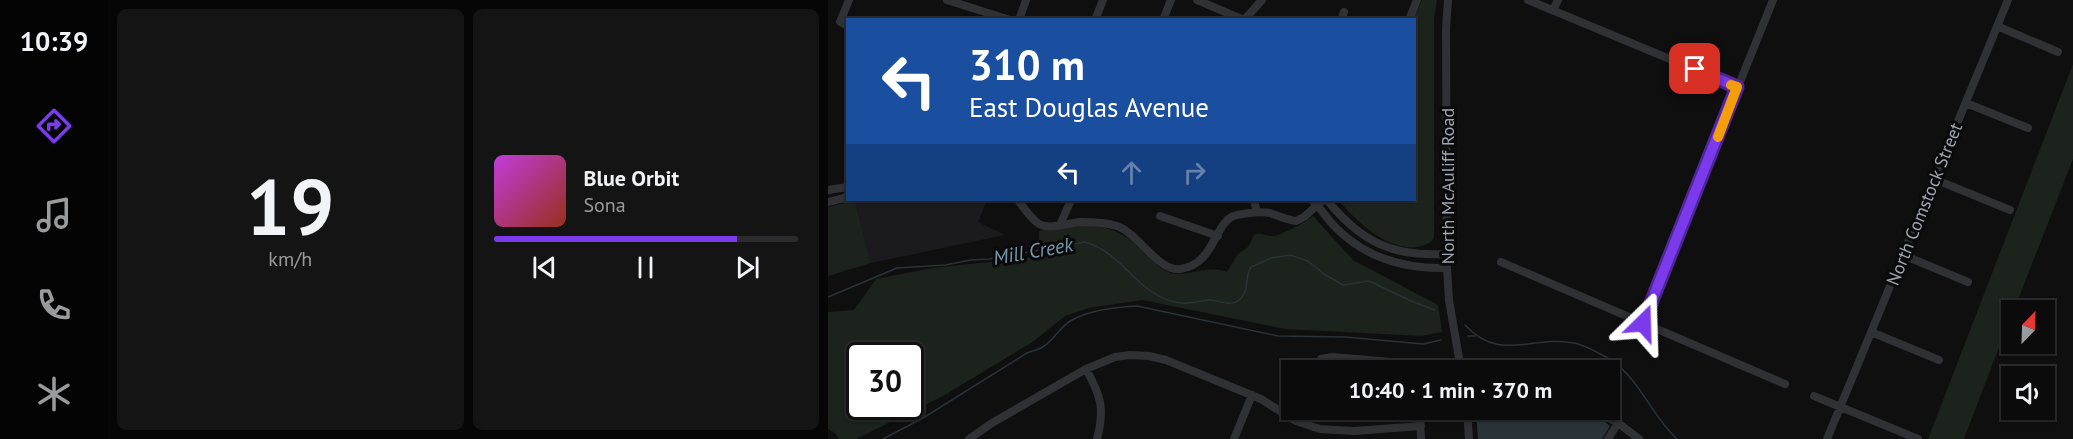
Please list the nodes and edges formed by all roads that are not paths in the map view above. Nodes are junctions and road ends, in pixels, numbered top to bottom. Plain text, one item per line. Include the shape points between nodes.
1 (849, 0) edge
2 (947, 0) edge
3 (1026, 0) edge
4 (1103, 0) edge
5 (1171, 0) edge
6 (1197, 0) edge
7 (1262, 0) edge
8 (1417, 0) edge
9 (1448, 0) edge
10 (1528, 0) edge
11 (1557, 0) edge
12 (1773, 0) edge
13 (2008, 0) edge
14 (1553, 10) junction
15 (1006, 18) edge
16 (1020, 18) edge
17 (1096, 18) edge
18 (1164, 18) edge
19 (1239, 18) edge
20 (1246, 18) edge
21 (1410, 18) edge
22 (844, 24) edge
23 (1997, 26) junction
24 (2058, 52) dead end
25 (1737, 87) junction
26 (1966, 103) junction
27 (2028, 128) dead end
28 (1934, 179) junction
29 (846, 187) edge
30 (828, 190) edge
31 (845, 197) edge
32 (1019, 201) edge
33 (1071, 201) edge
34 (1254, 201) edge
35 (1320, 201) edge
36 (828, 202) edge
37 (2010, 210) dead end
38 (1257, 212) junction
39 (1160, 216) dead end
40 (1059, 225) junction
41 (1218, 236) junction
42 (1447, 254) junction
43 (1903, 255) junction
44 (1501, 262) dead end
45 (1447, 268) junction
46 (1968, 282) dead end
47 (1643, 323) junction
48 (1871, 332) junction
49 (1321, 359) dead end
50 (1367, 360) edge
51 (1459, 360) edge
52 (1939, 360) dead end
53 (1086, 369) junction
54 (1785, 384) dead end
55 (1252, 395) junction
56 (1814, 396) dead end
57 (1840, 407) junction
58 (1421, 420) edge
59 (1468, 420) edge
60 (1613, 420) edge
61 (1618, 423) junction
62 (1421, 426) junction
63 (1354, 435) edge
64 (969, 439) edge
65 (1097, 439) edge
66 (1234, 439) edge
67 (1421, 439) edge
68 (1469, 439) edge
69 (1608, 439) edge
70 (1639, 439) edge
71 (1827, 439) edge
72 (1918, 439) edge

1 - 22 street
2 - 15 street
3 - 16 street
4 - 17 street
5 - 18 street
6 - 19 street
7 - 20 street
8 - 21 street
9 - 42 street, North McAuliff Road
10 - 14 street
11 - 14 street
12 - 25 street
13 - 23 street, North Comstock Street
14 - 25 street
23 - 24 street
23 - 26 street, North Comstock Street
25 - 47 street
26 - 27 street
26 - 28 street, North Comstock Street
28 - 37 street
28 - 43 street, North Comstock Street
29 - 30 street
31 - 36 street
32 - 40 street via 1042,225
33 - 40 street
34 - 38 street
35 - 38 street via 1296,221
35 - 42 street via 1379,244 1406,253
35 - 45 street via 1345,237 1371,254 1420,268
38 - 41 street via 1232,216
39 - 41 street
40 - 41 street via 1079,222 1116,226 1161,262 1178,270 1206,256
42 - 45 street, North McAuliff Road
43 - 46 street
43 - 48 street, North Comstock Street
44 - 47 street
45 - 51 street, North McAuliff Road
47 - 54 street
48 - 52 street
48 - 57 street, North Comstock Street
49 - 50 street
53 - 55 street via 1115,357 1149,356
53 - 64 street
53 - 65 street via 1102,405
55 - 63 street via 1296,421
55 - 66 street
56 - 57 street
57 - 71 street, North Comstock Street
57 - 72 street
58 - 62 street
59 - 68 street
60 - 61 street
61 - 69 street
61 - 70 street
62 - 63 street
62 - 67 street

